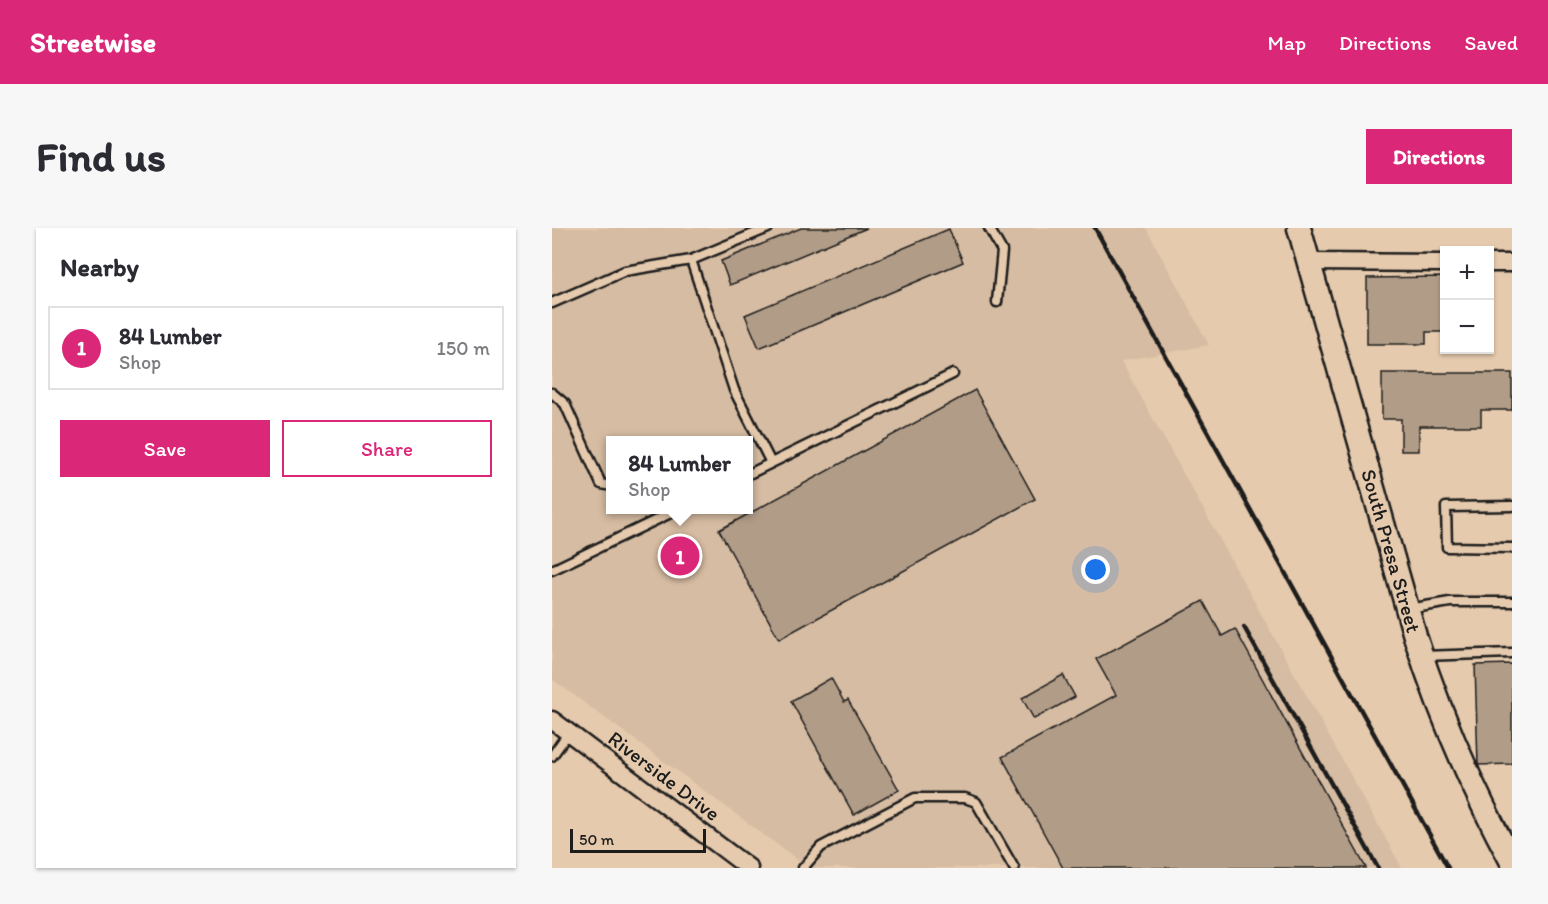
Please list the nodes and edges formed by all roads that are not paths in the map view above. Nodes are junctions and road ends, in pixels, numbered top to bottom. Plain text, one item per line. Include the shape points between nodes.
1 (768, 228) edge
2 (989, 228) edge
3 (1299, 228) edge
4 (690, 260) junction
5 (1309, 262) junction
6 (1440, 263) edge
7 (1494, 263) edge
8 (1512, 263) edge
9 (552, 303) edge
10 (997, 303) dead end
11 (954, 374) dead end
12 (552, 393) edge
13 (771, 463) junction
14 (753, 472) edge
15 (606, 485) edge
16 (1512, 506) edge
17 (656, 514) edge
18 (1512, 548) edge
19 (552, 570) edge
20 (1512, 602) edge
21 (1408, 609) junction
22 (1512, 653) edge
23 (1421, 656) junction
24 (552, 720) edge
25 (569, 732) junction
26 (552, 756) edge
27 (1512, 862) edge
28 (749, 868) edge
29 (803, 868) edge
30 (1014, 868) edge

1 - 4 lane
2 - 10 lane via 1002,251
3 - 5 main road, South Presa Street
4 - 9 lane via 625,271
4 - 13 lane via 734,390
5 - 6 street
5 - 21 main road, South Presa Street
7 - 8 street
11 - 13 lane
12 - 15 lane via 565,404 601,484
13 - 14 lane
16 - 18 lane via 1446,507 1447,547
17 - 19 lane
20 - 21 lane via 1450,602
21 - 23 main road, South Presa Street
22 - 23 lane
23 - 27 main road, South Presa Street via 1461,757
24 - 25 street, Riverside Drive
25 - 26 lane
25 - 28 street, Riverside Drive
29 - 30 lane via 821,847 915,798 944,797 976,802

